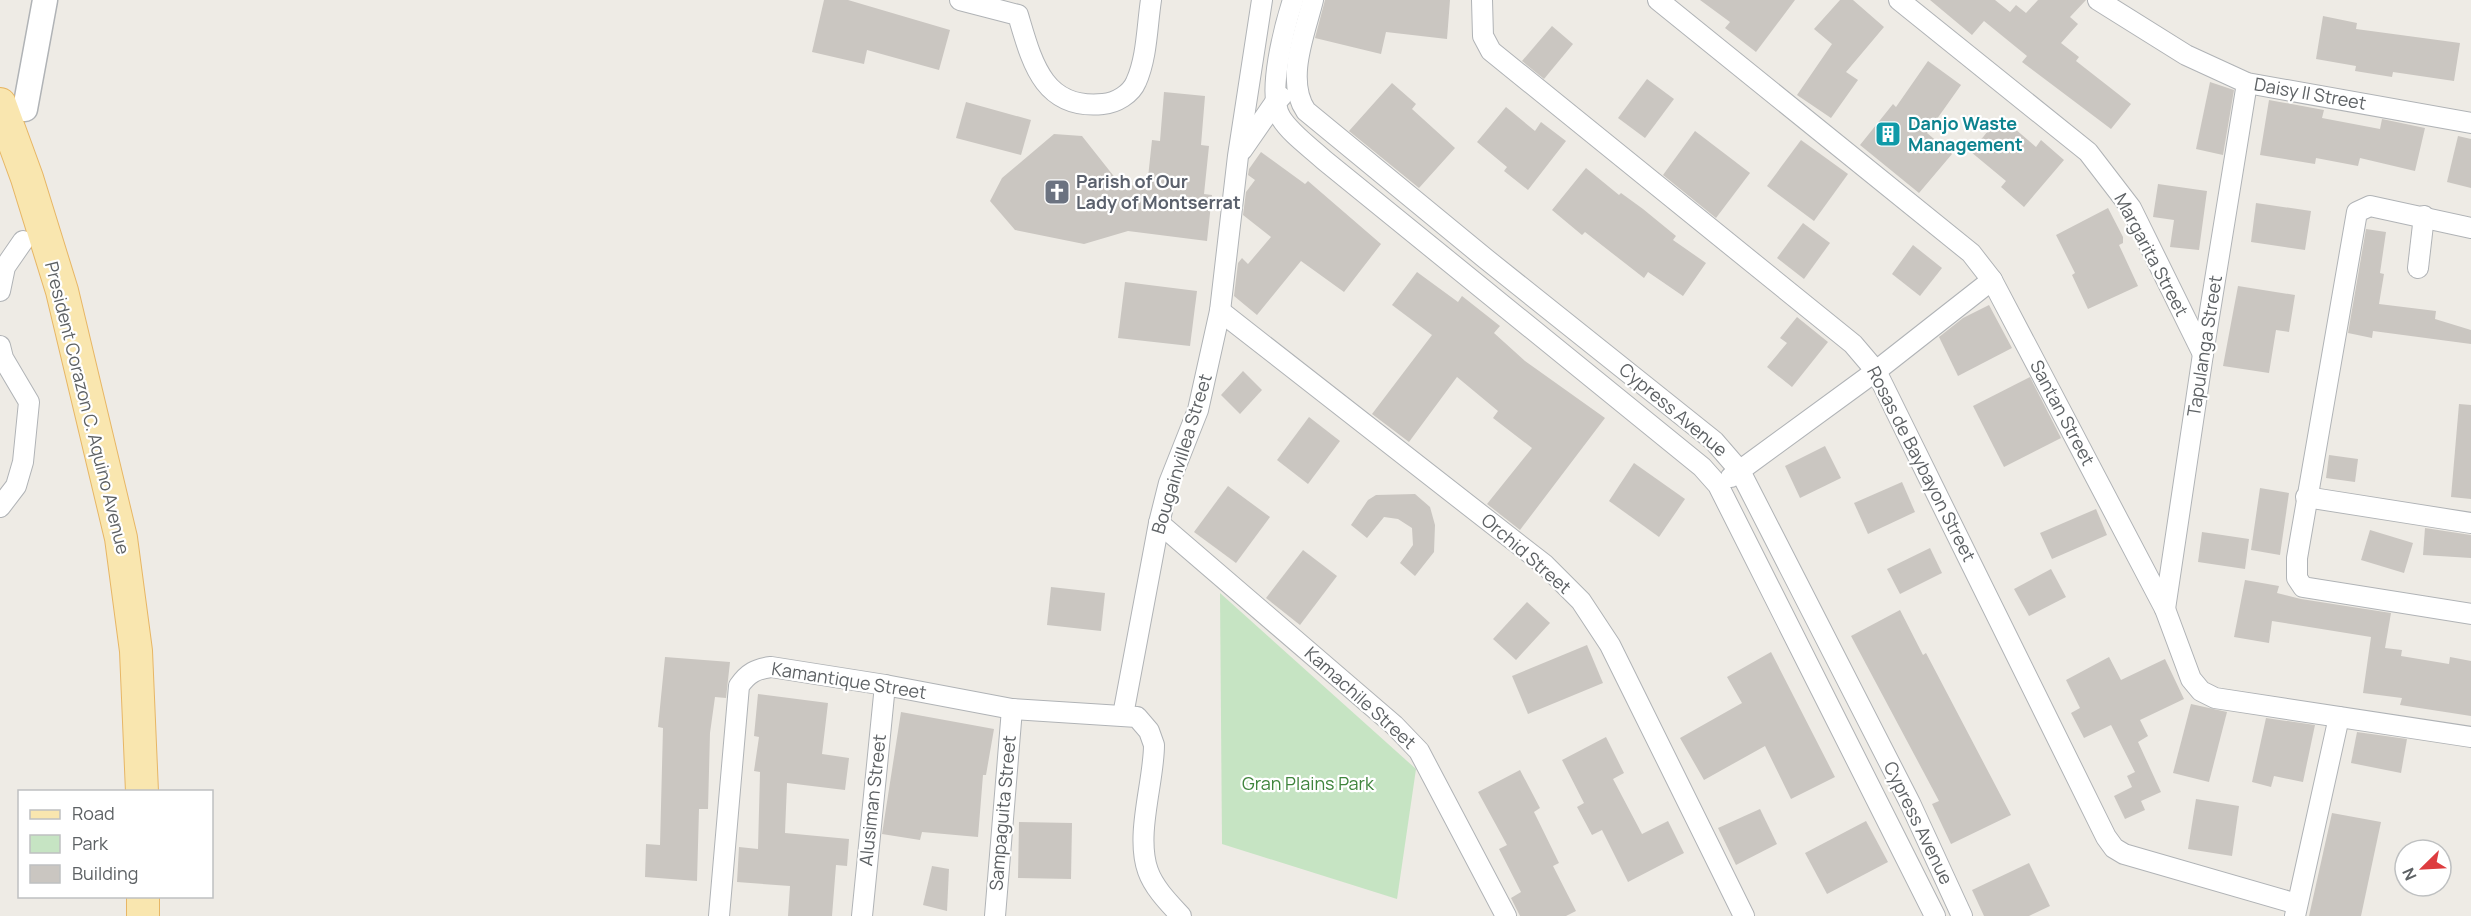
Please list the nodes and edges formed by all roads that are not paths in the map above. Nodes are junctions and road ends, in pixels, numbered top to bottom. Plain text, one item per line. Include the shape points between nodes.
1 (45, 0) edge
2 (960, 0) edge
3 (1150, 0) edge
4 (1262, 0) edge
5 (1293, 0) edge
6 (1313, 0) edge
7 (1482, 0) edge
8 (1658, 0) edge
9 (1899, 0) edge
10 (2098, 0) edge
11 (1021, 8) edge
12 (2247, 83) junction
13 (1296, 87) junction
14 (1276, 101) junction
15 (12, 107) edge
16 (2471, 123) edge
17 (1238, 156) junction
18 (30, 187) junction
19 (2424, 216) junction
20 (2471, 228) edge
21 (23, 241) joint
22 (1486, 260) junction
23 (2418, 268) dead end
24 (1471, 280) junction
25 (1992, 280) junction
26 (0, 291) edge
27 (1220, 311) junction
28 (0, 346) edge
29 (2202, 354) junction
30 (1876, 371) junction
31 (1740, 471) junction
32 (1718, 485) junction
33 (2306, 497) junction
34 (0, 507) edge
35 (1159, 523) junction
36 (2471, 523) edge
37 (2165, 609) junction
38 (2471, 614) edge
39 (885, 685) junction
40 (1012, 709) junction
41 (1123, 714) junction
42 (2339, 717) junction
43 (2471, 737) edge
44 (142, 790) edge
45 (143, 898) edge
46 (2296, 910) edge
47 (143, 916) edge
48 (719, 916) edge
49 (862, 916) edge
50 (995, 916) edge
51 (1181, 916) edge
52 (1506, 916) edge
53 (1744, 916) edge
54 (1935, 916) edge
55 (1962, 916) edge

1 - 15 street
2 - 11 street
3 - 11 street via 1136,84 1108,104 1076,104 1050,89 1031,58
4 - 17 street, Bougainvillea Street
5 - 14 street via 1282,38
6 - 13 street
7 - 30 street, Rosas de Baybayon Street via 1483,36 1491,51 1853,344
8 - 25 street, Santan Street via 1971,253
9 - 29 street, Margarita Street via 2088,152 2131,208
10 - 12 street, Daisy II Street via 2186,55
12 - 16 street, Daisy II Street
12 - 29 street, Tapulanga Street
13 - 14 street
13 - 22 street, Cypress Avenue via 1306,111
14 - 17 street, Bougainvillea Street
14 - 24 street, Cypress Avenue via 1280,117 1324,160
15 - 18 main road, President Corazon C. Aquino Avenue
17 - 27 street, Bougainvillea Street
18 - 21 main road via 31,217
18 - 44 main road, President Corazon C. Aquino Avenue via 62,291 121,538 136,651
19 - 20 street
19 - 23 street
19 - 33 street via 2370,206 2356,212
21 - 26 street via 5,267
22 - 24 street
22 - 31 street, Cypress Avenue via 1714,441
24 - 32 street, Cypress Avenue via 1702,467
25 - 30 street
25 - 37 street, Santan Street
27 - 35 street, Bougainvillea Street via 1198,410 1169,483
27 - 53 street, Orchid Street via 1545,565 1581,602 1610,645
28 - 34 street via 29,402 23,462 16,486
29 - 37 street, Tapulanga Street
30 - 31 street
30 - 46 street, Rosas de Baybayon Street via 2114,848
31 - 32 street
31 - 55 street, Cypress Avenue via 1910,803
32 - 54 street, Cypress Avenue
33 - 36 street
33 - 38 street via 2297,558 2297,578 2303,587
35 - 41 street, Bougainvillea Street
35 - 52 street, Kamachile Street via 1394,725 1419,751
37 - 42 street, Santan Street via 2191,679 2201,691 2214,698
39 - 40 street, Kamantique Street
39 - 48 street, Kamantique Street via 771,667 756,669 746,676 739,686
39 - 49 street, Alusiman Street
40 - 41 street, Kamantique Street
40 - 50 street, Sampaguita Street
41 - 51 street via 1137,717 1143,723 1154,745 1143,850 1158,890
42 - 43 street, Santan Street
42 - 46 street
45 - 47 main road

